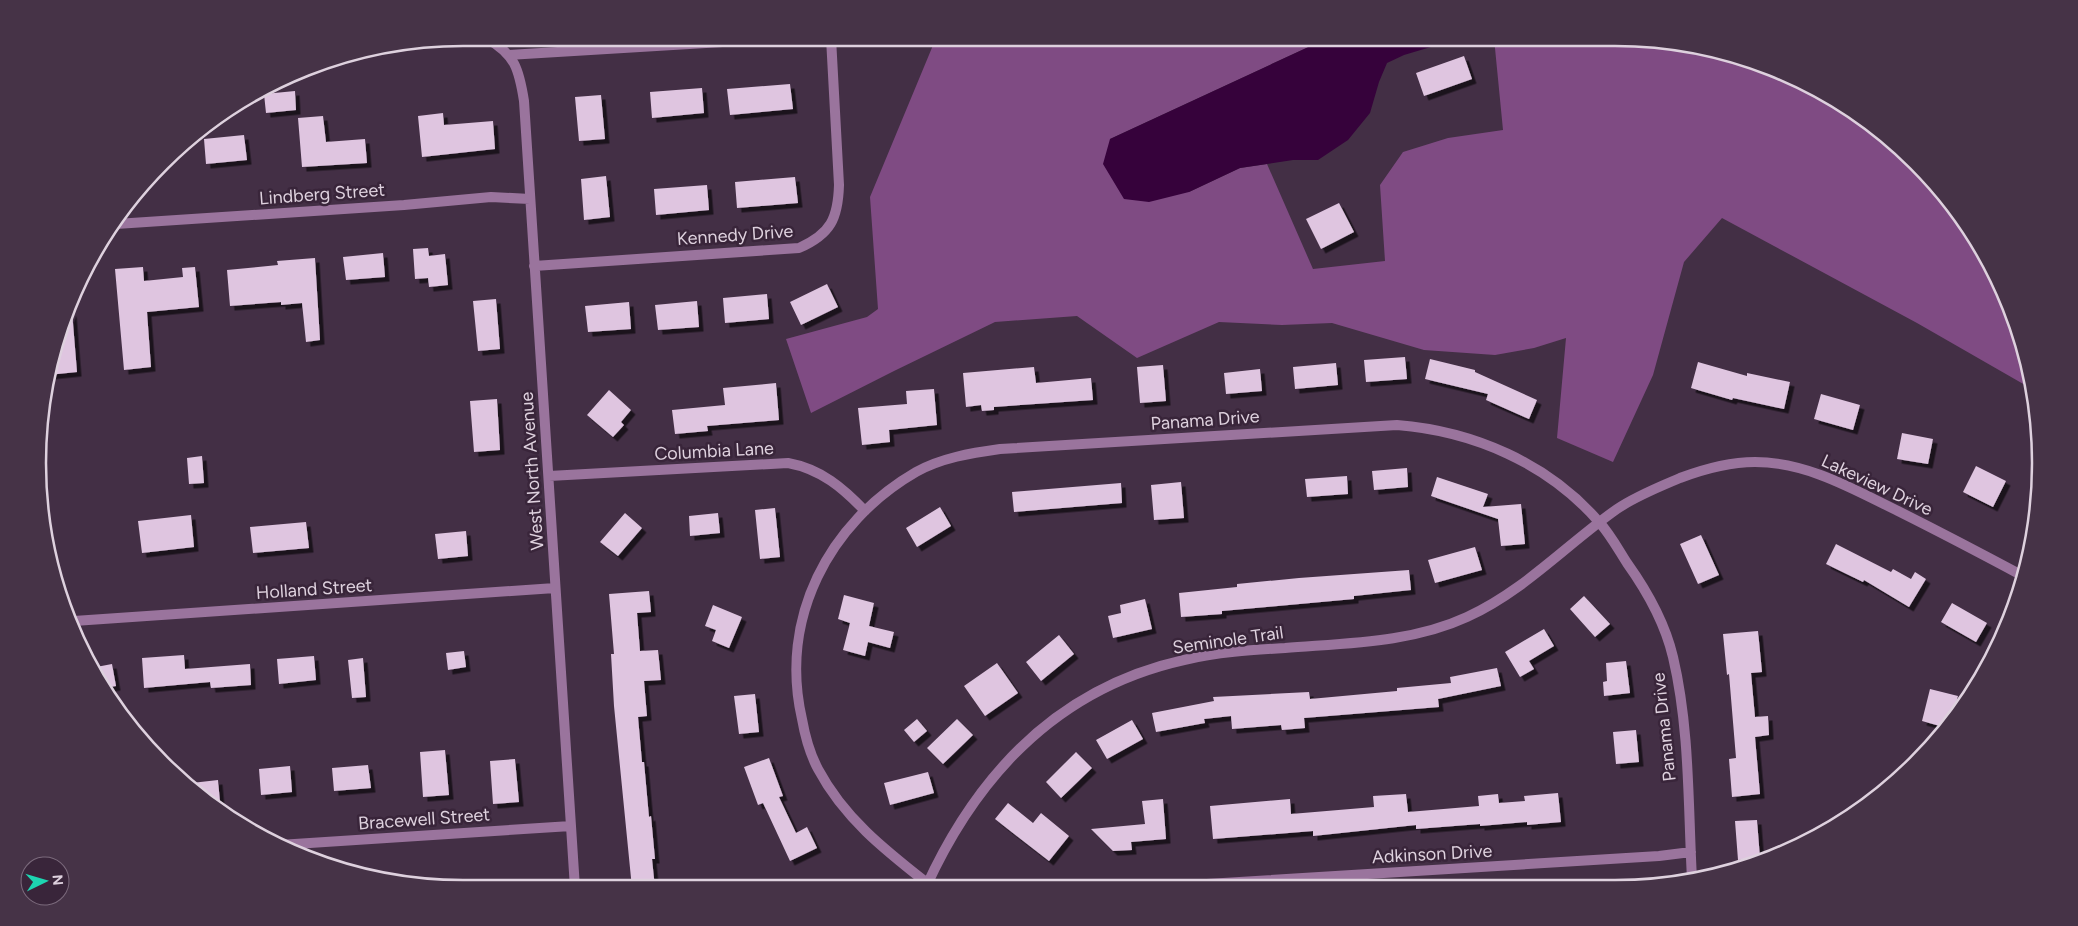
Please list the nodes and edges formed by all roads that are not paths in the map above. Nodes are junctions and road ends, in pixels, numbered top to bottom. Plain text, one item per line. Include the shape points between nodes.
1 (501, 46) edge
2 (657, 46) edge
3 (831, 46) edge
4 (508, 55) junction
5 (530, 199) junction
6 (121, 224) edge
7 (534, 266) junction
8 (548, 476) junction
9 (866, 511) junction
10 (1599, 522) junction
11 (2017, 573) edge
12 (555, 588) junction
13 (78, 621) edge
14 (571, 826) junction
15 (295, 844) edge
16 (1691, 852) junction
17 (1692, 873) edge
18 (574, 880) edge
19 (920, 880) edge
20 (928, 880) edge
21 (1271, 880) edge

1 - 4 street
2 - 4 street
3 - 7 street, Kennedy Drive via 839,204 831,225 813,242 799,248
4 - 5 street, West North Avenue via 519,72 524,101
5 - 6 street, Lindberg Street via 491,197
5 - 7 street, West North Avenue
7 - 8 street, West North Avenue
8 - 9 street, Columbia Lane via 788,463 832,480
8 - 12 street, West North Avenue
9 - 10 street, Panama Drive via 893,487 917,472 977,452 1397,425 1456,435 1493,446 1547,476
9 - 19 street, Panama Drive via 842,534 827,557 808,599 796,660 800,710 818,770 839,803 861,828
10 - 11 street, Lakeview Drive via 1635,498 1698,472 1742,462 1778,464 1801,468 1844,484
10 - 16 street, Panama Drive via 1642,584 1656,610 1673,656 1683,714
10 - 20 street, Seminole Trail via 1521,586 1497,602 1445,626 1406,636 1204,655 1154,667 1101,689 1053,718 1001,766 942,852
12 - 13 street, Holland Street
12 - 14 street, West North Avenue
14 - 15 street, Bracewell Street
14 - 18 street, West North Avenue
16 - 17 street, Panama Drive
16 - 21 street, Adkinson Drive

